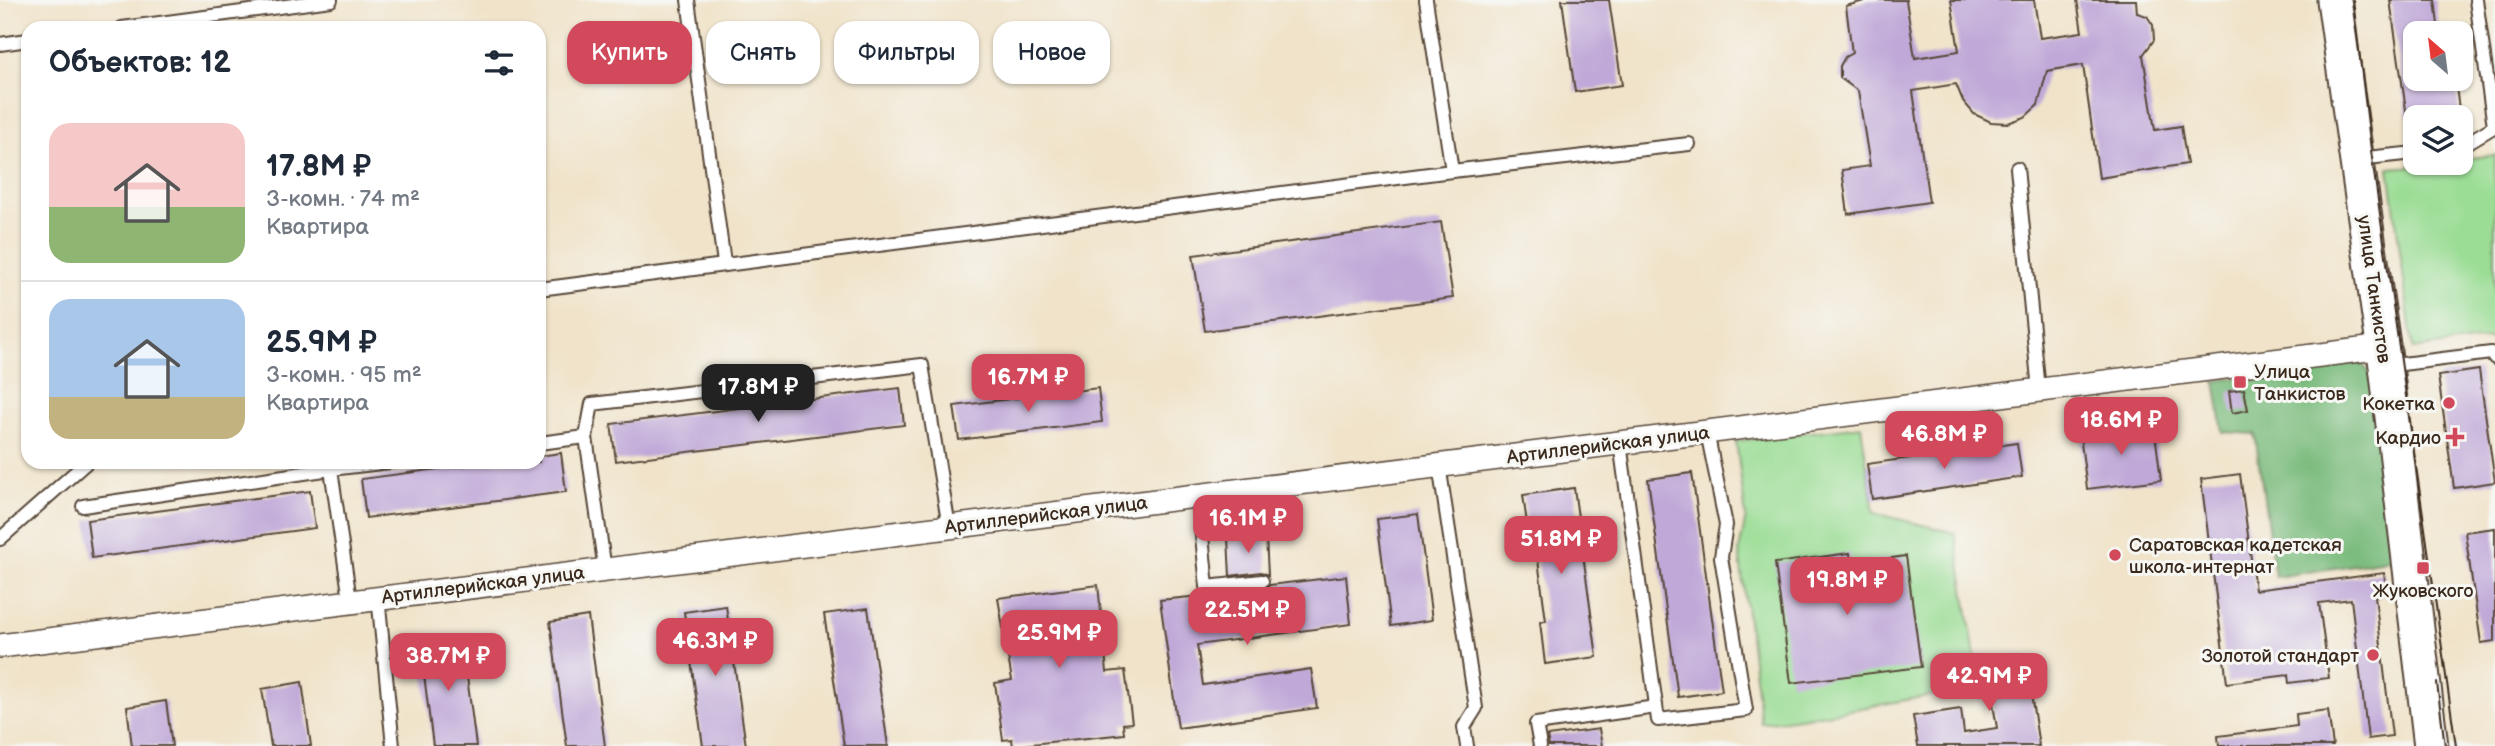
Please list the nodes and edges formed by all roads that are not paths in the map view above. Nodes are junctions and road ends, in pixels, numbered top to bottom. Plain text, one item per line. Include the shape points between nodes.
1 (331, 0) edge
2 (688, 0) edge
3 (1426, 0) edge
4 (2334, 0) edge
5 (2476, 0) edge
6 (174, 21) edge
7 (21, 41) edge
8 (0, 44) edge
9 (2495, 126) edge
10 (2473, 139) edge
11 (1689, 144) dead end
12 (2403, 154) edge
13 (2357, 159) junction
14 (2017, 168) dead end
15 (1452, 171) junction
16 (724, 263) junction
17 (546, 288) edge
18 (2385, 356) junction
19 (2495, 358) edge
20 (2039, 390) junction
21 (1707, 432) junction
22 (586, 437) junction
23 (546, 442) edge
24 (1620, 443) junction
25 (1439, 465) junction
26 (79, 469) edge
27 (331, 469) joint
28 (1198, 495) junction
29 (83, 506) dead end
30 (949, 527) junction
31 (0, 539) edge
32 (605, 570) junction
33 (1262, 581) dead end
34 (378, 596) junction
35 (351, 600) junction
36 (0, 646) edge
37 (1656, 707) junction
38 (393, 746) edge
39 (1467, 746) edge
40 (1540, 746) edge
41 (2431, 746) edge

1 - 6 lane
2 - 16 lane
3 - 15 lane
4 - 13 main road, улица Танкистов
5 - 9 lane
7 - 8 lane
9 - 10 lane
11 - 15 lane
12 - 13 lane
13 - 18 main road, улица Танкистов
14 - 20 lane
15 - 16 lane
16 - 17 lane
18 - 19 lane via 2491,353
18 - 20 street, Артиллерийская улица
18 - 41 main road, улица Танкистов
20 - 21 street, Артиллерийская улица
21 - 24 street, Артиллерийская улица
21 - 37 lane via 1726,525 1721,557 1746,710 1658,720
22 - 23 lane
22 - 30 lane via 592,404 922,365
22 - 32 lane
24 - 25 street, Артиллерийская улица
24 - 37 lane
25 - 28 street, Артиллерийская улица
25 - 39 lane via 1476,708 1464,727
26 - 31 lane
27 - 29 lane
27 - 35 lane
28 - 30 street, Артиллерийская улица
28 - 33 lane via 1207,587
30 - 32 street, Артиллерийская улица
32 - 34 street, Артиллерийская улица
34 - 35 street, Артиллерийская улица
34 - 38 lane
35 - 36 street, Артиллерийская улица
37 - 40 lane via 1536,724

